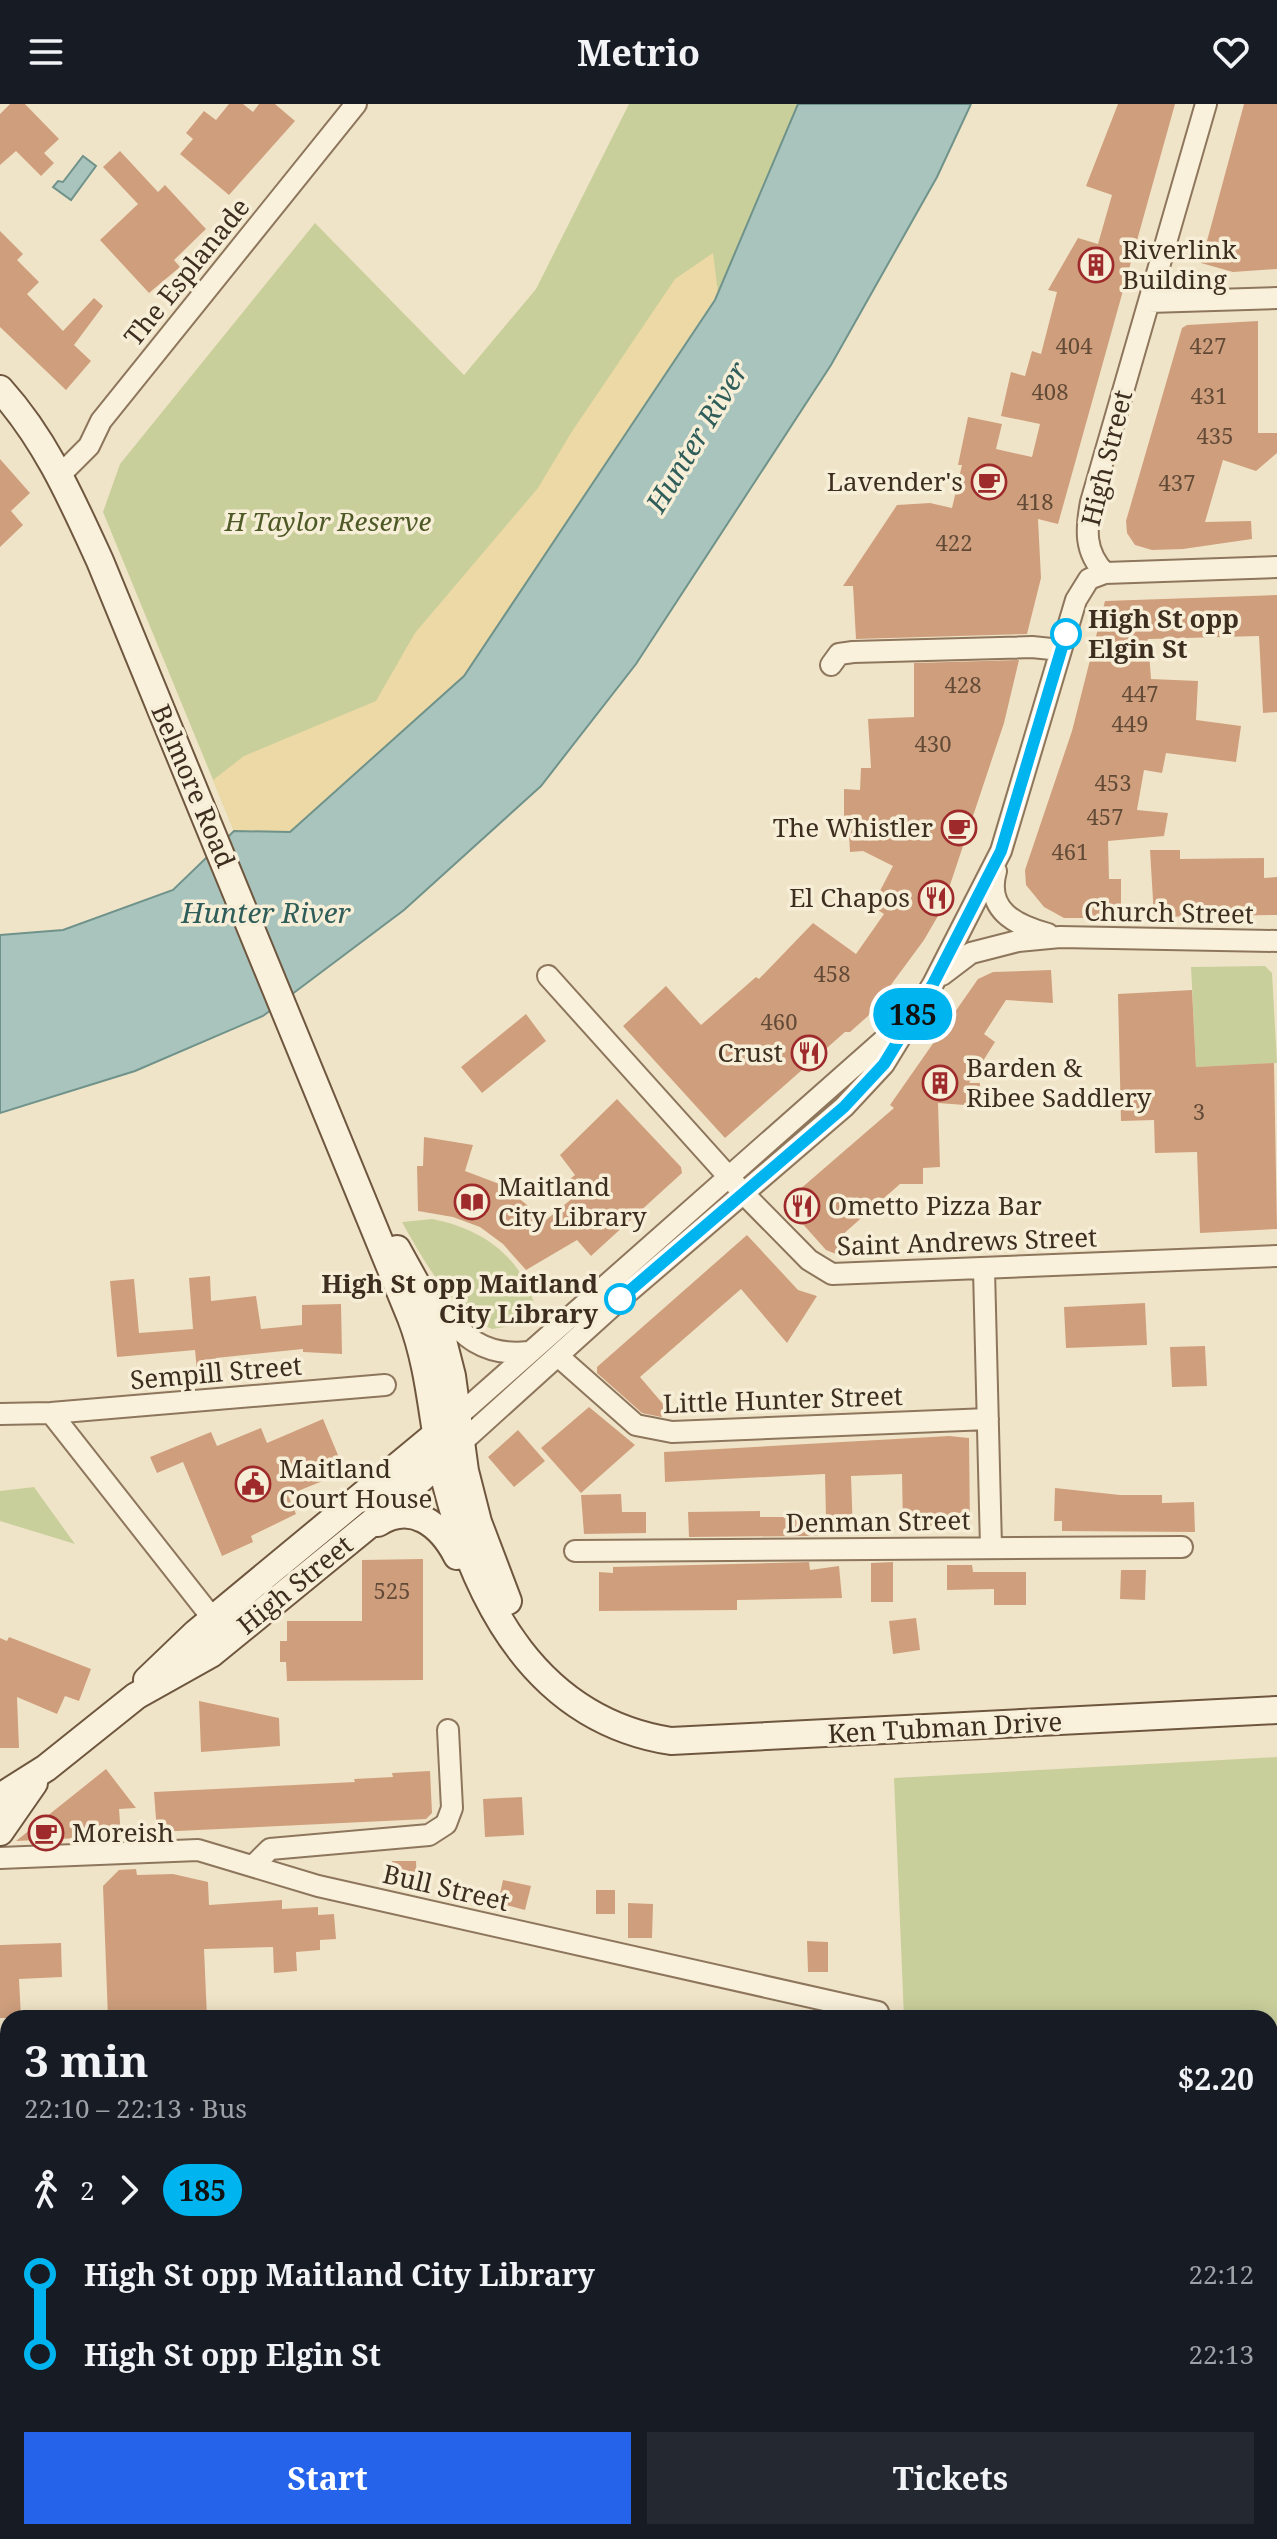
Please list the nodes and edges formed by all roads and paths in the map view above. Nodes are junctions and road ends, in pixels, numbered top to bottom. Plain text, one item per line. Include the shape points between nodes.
1 (356, 104) edge
2 (1206, 104) edge
3 (1277, 298) edge
4 (1149, 302) junction
5 (0, 389) edge
6 (61, 474) junction
7 (1277, 567) edge
8 (1105, 573) junction
9 (1061, 650) junction
10 (831, 665) dead end
11 (1001, 851) junction
12 (1060, 937) junction
13 (1277, 941) edge
14 (548, 976) dead end
15 (933, 984) junction
16 (915, 1010) junction
17 (729, 1178) junction
18 (745, 1195) junction
19 (362, 1196) junction
20 (1277, 1256) edge
21 (984, 1270) junction
22 (416, 1280) junction
23 (611, 1294) junction
24 (528, 1352) junction
25 (558, 1356) junction
26 (385, 1385) dead end
27 (51, 1413) junction
28 (0, 1414) edge
29 (458, 1416) junction
30 (988, 1419) junction
31 (446, 1445) junction
32 (348, 1542) junction
33 (991, 1547) junction
34 (1182, 1547) dead end
35 (575, 1551) dead end
36 (220, 1629) junction
37 (516, 1645) junction
38 (1277, 1710) edge
39 (614, 1727) junction
40 (448, 1730) dead end
41 (46, 1768) junction
42 (0, 1797) edge
43 (0, 1832) edge
44 (0, 1858) edge
45 (253, 1866) junction
46 (869, 2010) edge

1 - 6 street, The Esplanade via 101,421 89,446
2 - 4 street, High Street
3 - 4 street
4 - 8 street, High Street via 1087,524 1092,556
5 - 6 main road, Belmore Road
6 - 19 main road, Belmore Road
7 - 8 street
8 - 9 street, High Street via 1081,589
9 - 10 street via 853,652 839,654
9 - 11 street, High Street
11 - 12 street, Church Street via 993,888 1000,909 1018,924
11 - 15 street, High Street
12 - 13 street, Church Street
12 - 15 street, Church Street via 986,946 958,960
14 - 17 street, Saint Andrews Street
15 - 16 street, High Street
16 - 17 street, High Street
16 - 18 street, High Street via 867,1083
17 - 18 street, Saint Andrews Street
17 - 23 street, High Street
18 - 21 street, Saint Andrews Street via 809,1260 832,1274
18 - 23 street, High Street
19 - 22 main road, Belmore Road
19 - 31 main road, Belmore Road via 420,1342
20 - 21 street, Saint Andrews Street
21 - 30 street
22 - 24 street via 471,1342 498,1353
22 - 29 main road, Belmore Road via 447,1351
23 - 24 street, High Street
23 - 25 street, High Street
24 - 29 street, High Street
25 - 30 street, Little Hunter Street via 646,1429
25 - 31 street, High Street
26 - 27 street, Sempill Street
27 - 28 street, Sempill Street
27 - 36 street
29 - 31 main road, High Street
30 - 33 street
31 - 32 main road, High Street
31 - 36 main road, High Street
31 - 37 main road, Ken Tubman Drive via 473,1568
31 - 39 main road, Ken Tubman Drive via 514,1615 549,1669
32 - 36 main road, High Street
32 - 37 main road via 400,1514 413,1514 440,1528 484,1607
33 - 34 street, Denman Street
33 - 35 street, Denman Street
36 - 41 main road, High Street
37 - 39 main road, Ken Tubman Drive via 570,1701
38 - 39 main road, Ken Tubman Drive via 697,1741
40 - 45 street via 452,1808 446,1824 429,1835 270,1849
41 - 42 main road, High Street
41 - 43 main road, High Street
44 - 45 street, Bull Street via 198,1850
45 - 46 street, Bull Street via 318,1886

